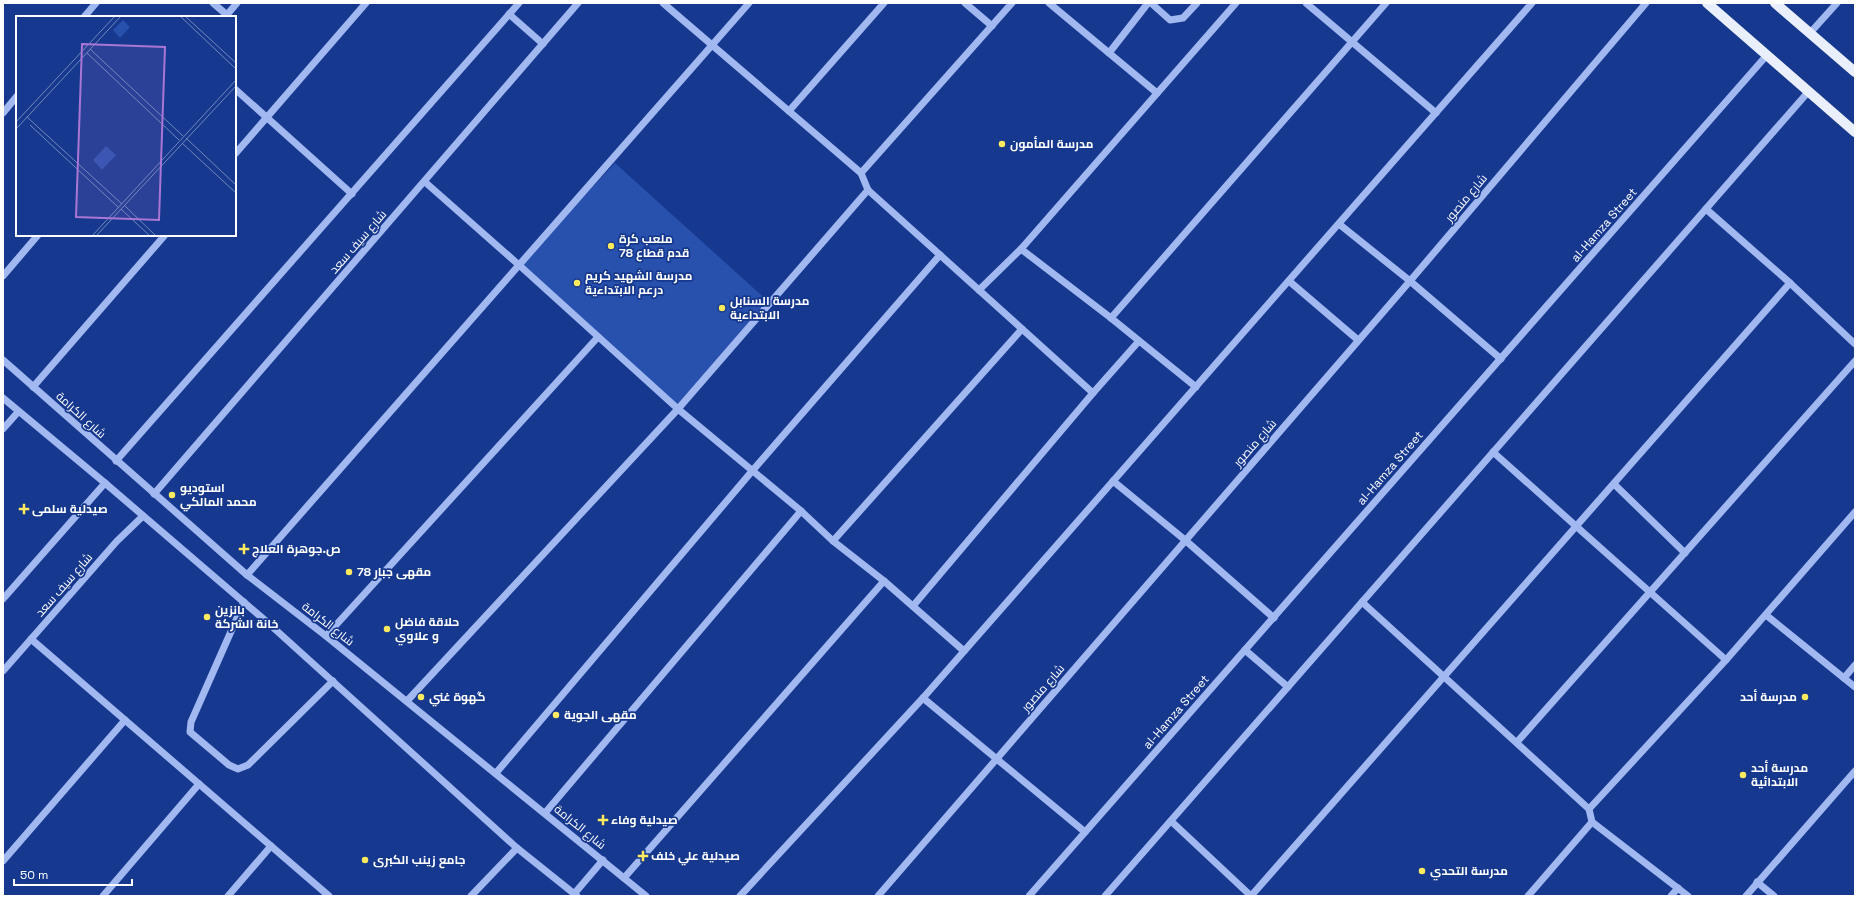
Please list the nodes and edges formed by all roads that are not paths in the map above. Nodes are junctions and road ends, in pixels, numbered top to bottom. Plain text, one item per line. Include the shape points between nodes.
1 (96, 3) edge
2 (213, 3) edge
3 (237, 3) edge
4 (366, 3) edge
5 (519, 3) edge
6 (578, 3) edge
7 (663, 3) edge
8 (749, 3) edge
9 (884, 3) edge
10 (965, 3) edge
11 (1012, 3) edge
12 (1049, 3) edge
13 (1148, 3) edge
14 (1151, 3) edge
15 (1197, 3) edge
16 (1236, 3) edge
17 (1306, 3) edge
18 (1386, 3) edge
19 (1532, 3) edge
20 (1646, 3) edge
21 (1707, 3) edge
22 (1775, 3) edge
23 (1837, 3) edge
24 (509, 14) junction
25 (85, 16) edge
26 (226, 16) edge
27 (992, 26) junction
28 (1810, 33) junction
29 (1353, 42) junction
30 (543, 44) junction
31 (712, 45) junction
32 (1109, 53) junction
33 (1768, 55) junction
34 (1855, 72) edge
35 (236, 90) edge
36 (1809, 91) junction
37 (1158, 93) junction
38 (16, 97) edge
39 (789, 111) junction
40 (3, 113) edge
41 (1436, 113) junction
42 (267, 117) junction
43 (1855, 132) edge
44 (236, 153) edge
45 (861, 173) junction
46 (425, 182) junction
47 (868, 190) junction
48 (352, 194) junction
49 (1706, 210) junction
50 (1339, 224) junction
51 (37, 236) edge
52 (164, 236) edge
53 (1021, 248) junction
54 (940, 255) junction
55 (520, 265) junction
56 (3, 276) edge
57 (1289, 281) junction
58 (1410, 281) junction
59 (1790, 283) junction
60 (979, 290) junction
61 (1111, 318) junction
62 (1022, 329) junction
63 (598, 337) junction
64 (1358, 340) junction
65 (1139, 341) junction
66 (1855, 344) edge
67 (1501, 359) junction
68 (3, 360) edge
69 (1855, 361) edge
70 (33, 387) junction
71 (1196, 387) junction
72 (1093, 393) junction
73 (3, 398) edge
74 (678, 409) junction
75 (18, 412) junction
76 (3, 429) edge
77 (1494, 452) junction
78 (116, 461) junction
79 (753, 470) junction
80 (1113, 482) junction
81 (105, 483) junction
82 (1614, 484) junction
83 (154, 494) junction
84 (802, 511) junction
85 (1855, 512) edge
86 (143, 516) junction
87 (1576, 526) junction
88 (1185, 540) junction
89 (833, 541) junction
90 (1684, 553) junction
91 (247, 575) junction
92 (884, 581) junction
93 (1650, 592) junction
94 (3, 599) edge
95 (244, 602) junction
96 (1362, 602) junction
97 (913, 606) junction
98 (1766, 615) junction
99 (1274, 618) junction
100 (326, 636) junction
101 (31, 639) junction
102 (1245, 650) junction
103 (964, 652) junction
104 (1726, 660) junction
105 (1855, 665) edge
106 (3, 671) edge
107 (1444, 678) junction
108 (1844, 678) junction
109 (333, 681) junction
110 (1288, 687) junction
111 (1855, 687) edge
112 (923, 698) junction
113 (407, 701) junction
114 (125, 720) junction
115 (1517, 742) junction
116 (996, 760) junction
117 (1855, 771) edge
118 (496, 773) junction
119 (199, 784) junction
120 (1589, 809) junction
121 (545, 813) junction
122 (1171, 822) junction
123 (1592, 822) junction
124 (1085, 832) junction
125 (271, 846) junction
126 (517, 848) junction
127 (603, 860) junction
128 (3, 861) edge
129 (624, 878) junction
130 (1757, 882) junction
131 (1678, 888) junction
132 (576, 895) edge
133 (103, 896) edge
134 (228, 896) edge
135 (329, 896) edge
136 (471, 896) edge
137 (646, 896) edge
138 (740, 896) edge
139 (878, 896) edge
140 (1029, 896) edge
141 (1106, 896) edge
142 (1251, 896) edge
143 (1528, 896) edge
144 (1671, 896) edge
145 (1688, 896) edge
146 (1746, 896) edge
147 (1774, 896) edge

1 - 25 street
2 - 26 street
3 - 26 street
4 - 42 street
5 - 24 street
6 - 30 street, شارع سيف سعد
7 - 31 street
8 - 31 street
9 - 39 street
10 - 27 street
11 - 27 street
12 - 32 street
13 - 32 street
14 - 15 street via 1170,20 1183,18
16 - 37 street
17 - 29 street
18 - 29 street
19 - 41 street
20 - 58 street, شارع منصور
21 - 33 main road
22 - 28 main road
23 - 28 street
24 - 30 street
24 - 48 street
27 - 45 street
28 - 34 main road
29 - 41 street
29 - 61 street
30 - 46 street, شارع سيف سعد
31 - 39 street
31 - 55 street
32 - 37 street
33 - 36 main road
33 - 67 street, al-Hamza Street
35 - 42 street
36 - 43 main road
36 - 49 street
37 - 53 street
38 - 40 street
39 - 45 street
41 - 50 street
42 - 44 street
42 - 48 street
45 - 47 street
46 - 55 street
46 - 83 street, شارع سيف سعد
47 - 54 street
47 - 74 street
48 - 78 street
49 - 59 street
49 - 77 street
50 - 57 street
50 - 58 street
51 - 56 street
52 - 70 street
53 - 60 street
53 - 61 street
54 - 60 street
54 - 79 street
55 - 63 street
55 - 91 street
57 - 64 street
57 - 71 street
58 - 64 street, شارع منصور
58 - 67 street
59 - 66 street
59 - 82 street
60 - 62 street
61 - 65 street
62 - 72 street
62 - 89 street
63 - 74 street
63 - 100 street
64 - 88 street, شارع منصور
65 - 71 street
65 - 72 street
67 - 99 street, al-Hamza Street
68 - 70 street, شارع الكرامة
69 - 90 street
70 - 78 street, شارع الكرامة
71 - 80 street
72 - 97 street
73 - 75 street
74 - 79 street
74 - 113 street
75 - 76 street
75 - 81 street
77 - 87 street
77 - 96 street
78 - 83 street, شارع الكرامة
79 - 84 street
79 - 118 street
80 - 88 street
80 - 103 street
81 - 86 street
81 - 94 street
82 - 87 street
82 - 90 street
83 - 91 street, شارع الكرامة
84 - 89 street
84 - 121 street
85 - 98 street
86 - 95 street
86 - 101 street, شارع سيف سعد via 117,541
87 - 93 street
87 - 107 street
88 - 99 street
88 - 116 street, شارع منصور
89 - 92 street
90 - 93 street
91 - 100 street, شارع الكرامة
92 - 97 street
92 - 129 street
93 - 104 street
93 - 115 street
95 - 109 street
95 - 109 street via 191,722 190,732 229,765 238,769 248,765
96 - 107 street
96 - 110 street
97 - 103 street
98 - 104 street
98 - 108 street
99 - 102 street, al-Hamza Street
100 - 113 street, شارع الكرامة
101 - 106 street, شارع سيف سعد
101 - 114 street
102 - 110 street
102 - 124 street, al-Hamza Street
103 - 112 street
104 - 120 street
105 - 108 street
107 - 115 street
107 - 142 street
108 - 111 street
109 - 126 street
110 - 122 street
112 - 116 street
112 - 138 street
113 - 118 street, شارع الكرامة
114 - 119 street
114 - 128 street
115 - 120 street
116 - 124 street
116 - 139 street, شارع منصور
117 - 130 street
118 - 121 street, شارع الكرامة
119 - 125 street
119 - 133 street
120 - 123 street
121 - 127 street, شارع الكرامة
122 - 141 street
122 - 142 street
123 - 131 street
123 - 143 street
124 - 140 street, al-Hamza Street
125 - 134 street
125 - 135 street
126 - 132 street
126 - 136 street
127 - 129 street, شارع الكرامة
127 - 132 street
129 - 137 street, شارع الكرامة
130 - 146 street
130 - 147 street
131 - 144 street
131 - 145 street

